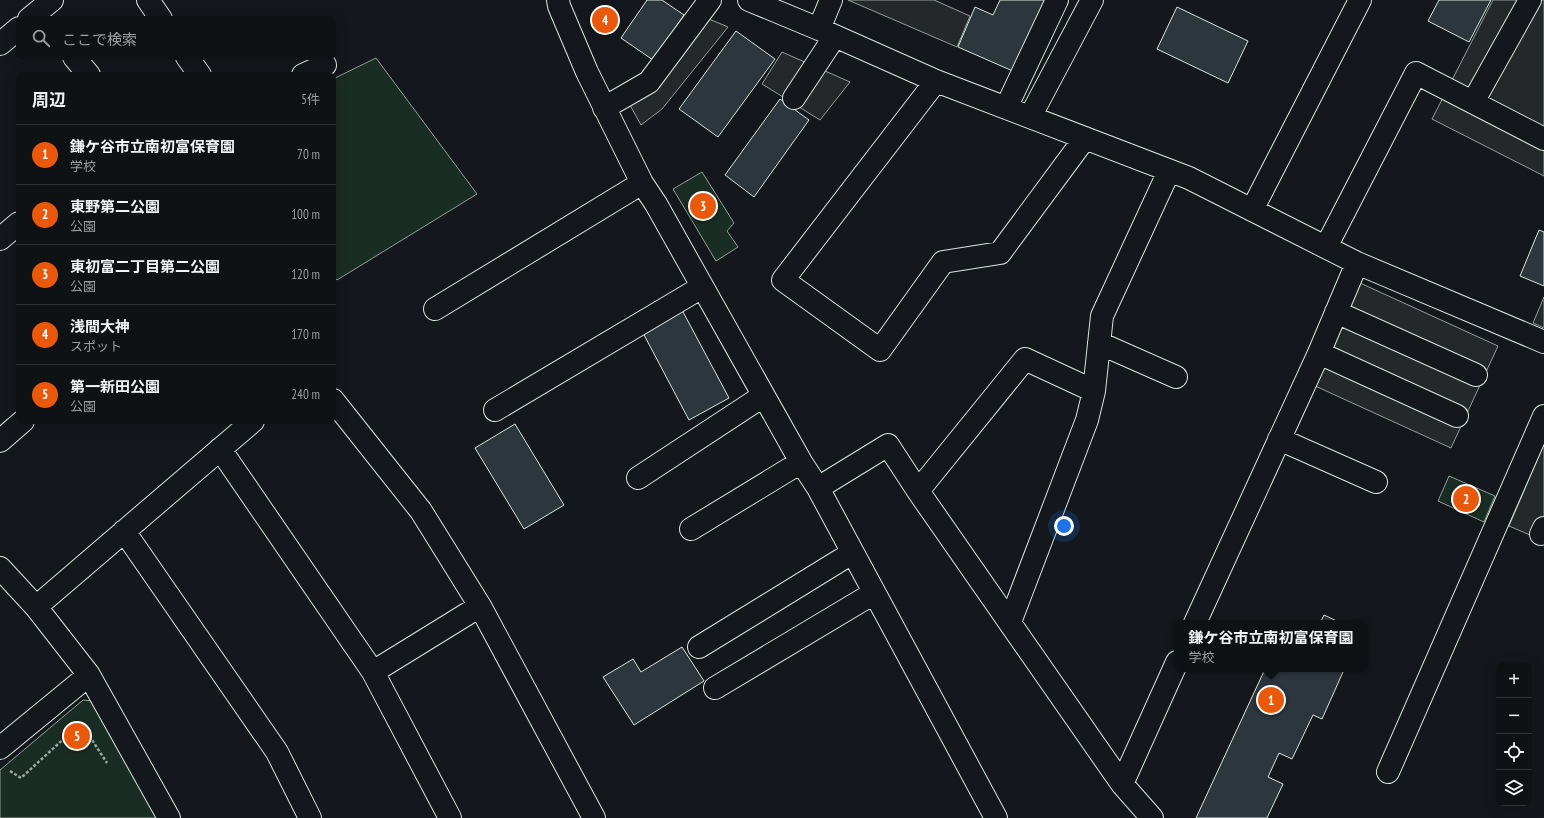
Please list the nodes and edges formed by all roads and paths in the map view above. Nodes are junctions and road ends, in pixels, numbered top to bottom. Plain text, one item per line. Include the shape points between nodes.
1 (148, 0) edge
2 (558, 0) edge
3 (710, 0) edge
4 (749, 0) edge
5 (831, 0) edge
6 (1057, 0) edge
7 (1092, 0) edge
8 (1360, 0) edge
9 (1530, 0) edge
10 (159, 16) edge
11 (16, 31) edge
12 (827, 32) junction
13 (0, 44) edge
14 (76, 60) edge
15 (189, 60) edge
16 (325, 65) dead end
17 (86, 72) edge
18 (198, 72) edge
19 (310, 72) edge
20 (936, 81) junction
21 (794, 98) dead end
22 (1473, 102) junction
23 (604, 108) junction
24 (1006, 108) junction
25 (1030, 117) junction
26 (1085, 138) junction
27 (1544, 139) edge
28 (1170, 171) junction
29 (642, 183) junction
30 (1252, 210) junction
31 (16, 226) edge
32 (0, 239) edge
33 (1326, 247) junction
34 (1357, 263) junction
35 (702, 287) junction
36 (435, 309) dead end
37 (1336, 312) junction
38 (1544, 342) edge
39 (1099, 343) junction
40 (1318, 352) junction
41 (1476, 375) dead end
42 (1176, 376) dead end
43 (1094, 391) junction
44 (763, 396) junction
45 (336, 404) edge
46 (495, 410) dead end
47 (1457, 416) dead end
48 (1544, 416) edge
49 (20, 424) edge
50 (249, 424) edge
51 (1279, 439) junction
52 (0, 441) edge
53 (220, 449) junction
54 (801, 462) junction
55 (638, 478) dead end
56 (1376, 482) dead end
57 (818, 488) junction
58 (918, 491) junction
59 (691, 529) dead end
60 (124, 531) junction
61 (852, 553) junction
62 (0, 568) edge
63 (874, 593) junction
64 (480, 606) junction
65 (36, 607) junction
66 (1196, 620) edge
67 (1010, 622) junction
68 (700, 647) dead end
69 (1174, 669) edge
70 (373, 672) junction
71 (89, 675) junction
72 (715, 688) dead end
73 (3, 758) edge
74 (110, 768) dead end
75 (1388, 772) dead end
76 (1122, 784) junction
77 (169, 818) edge
78 (310, 818) edge
79 (450, 818) edge
80 (594, 818) edge
81 (996, 818) edge
82 (1152, 818) edge

1 - 10 street
2 - 23 street
3 - 23 street via 649,82
4 - 12 street
5 - 12 street
6 - 24 street
7 - 25 street
8 - 30 street
9 - 22 street
11 - 13 street
12 - 20 street
12 - 21 street
14 - 17 street
15 - 18 street
16 - 19 street
20 - 24 street
20 - 26 street via 783,280 880,350 943,262 1000,253
22 - 27 street
22 - 33 street via 1416,73
23 - 29 street
24 - 25 street
25 - 26 street
26 - 28 street
28 - 30 street
28 - 39 street via 1102,316
29 - 35 street
29 - 36 street
30 - 33 street
31 - 32 street
33 - 34 street
34 - 37 street
34 - 38 street
35 - 44 street
35 - 46 street
37 - 40 street
37 - 41 street
39 - 42 street
39 - 43 street
40 - 47 street
40 - 51 street
43 - 58 street via 1025,358
43 - 67 street via 1087,420
44 - 54 street
44 - 55 street
45 - 64 street via 421,511
48 - 75 street
49 - 52 street
50 - 53 street
51 - 56 street
51 - 66 street
53 - 60 street
53 - 70 street
54 - 57 street
54 - 59 street
57 - 58 street via 888,445
57 - 61 street
58 - 67 street
60 - 65 street
60 - 78 street via 277,752
61 - 63 street
61 - 68 street
62 - 65 street
63 - 72 street
63 - 81 street
64 - 70 street
64 - 80 street
65 - 71 street
67 - 76 street
69 - 76 street
70 - 79 street
71 - 73 street
71 - 77 street
73 - 74 path via 21,778 81,723
76 - 82 street

